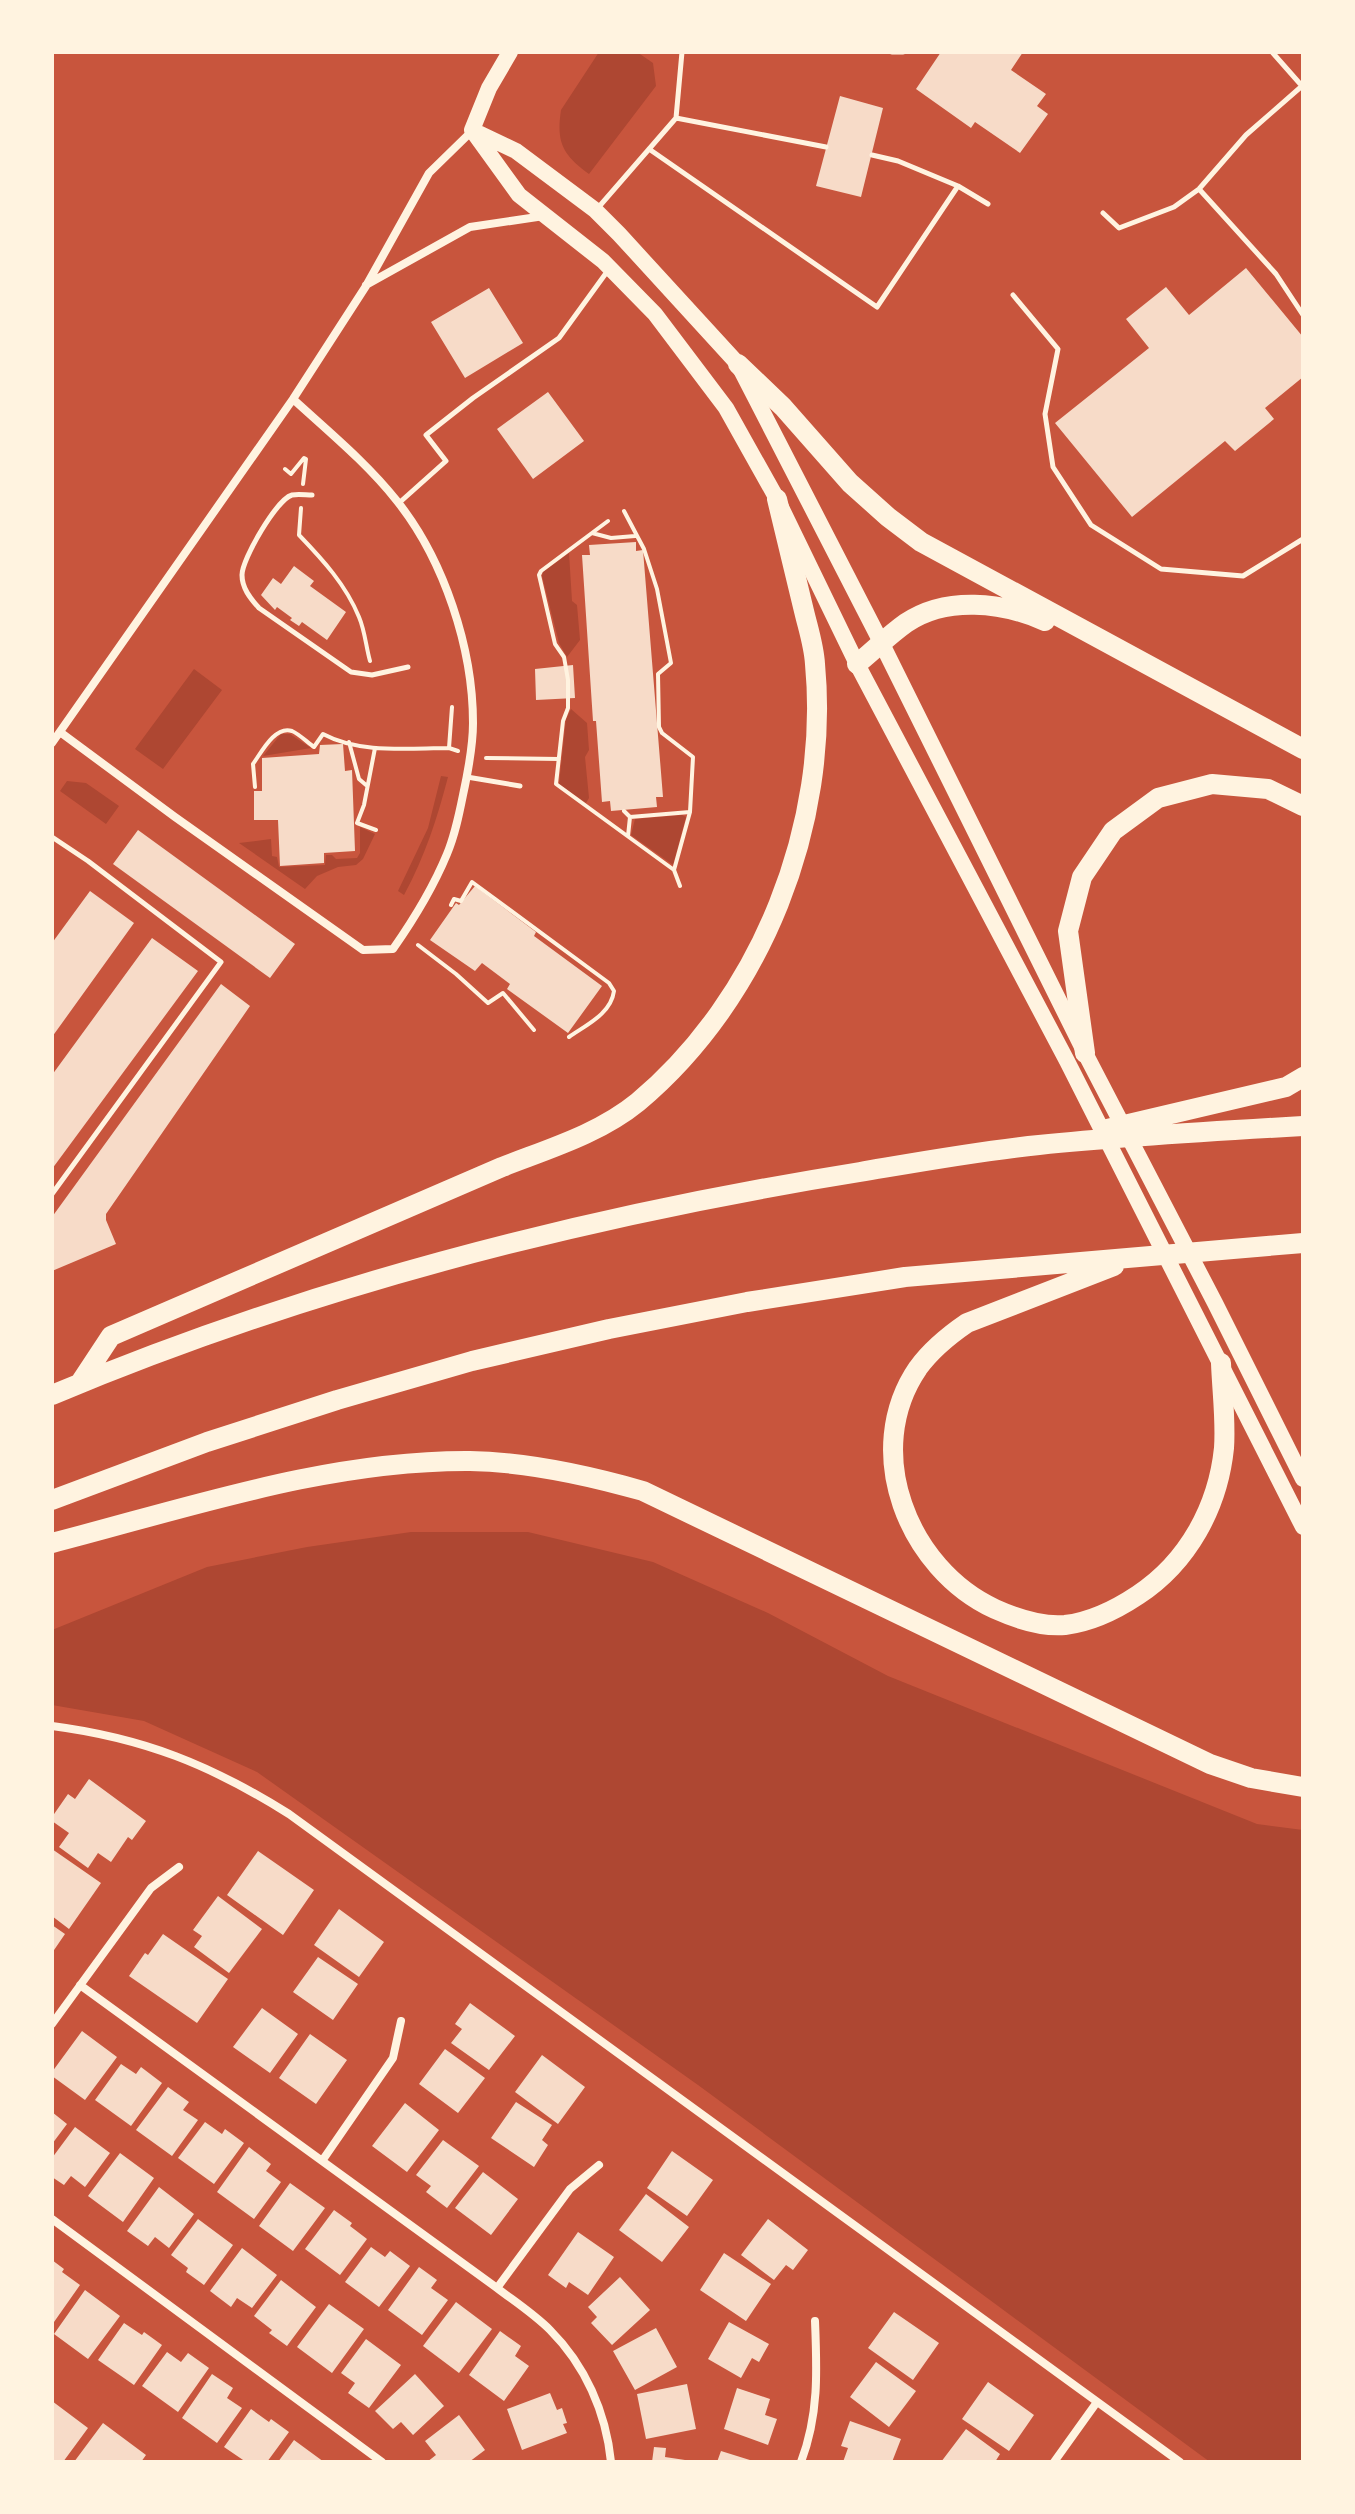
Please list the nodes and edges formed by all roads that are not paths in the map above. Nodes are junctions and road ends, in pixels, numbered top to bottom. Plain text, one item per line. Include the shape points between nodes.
1 (510, 52) edge
2 (682, 52) edge
3 (892, 52) edge
4 (903, 52) edge
5 (1272, 52) edge
6 (676, 118) junction
7 (472, 130) junction
8 (826, 147) dead end
9 (649, 149) junction
10 (872, 155) dead end
11 (958, 186) junction
12 (1199, 189) junction
13 (988, 204) dead end
14 (595, 210) junction
15 (1103, 213) dead end
16 (546, 216) junction
17 (609, 268) junction
18 (366, 286) junction
19 (1013, 295) dead end
20 (1303, 315) edge
21 (738, 364) junction
22 (293, 399) junction
23 (312, 495) dead end
24 (777, 499) junction
25 (398, 503) junction
26 (1303, 539) edge
27 (882, 644) junction
28 (857, 664) junction
29 (408, 667) dead end
30 (1165, 676) junction
31 (60, 732) junction
32 (52, 743) edge
33 (1303, 749) edge
34 (467, 777) junction
35 (520, 786) dead end
36 (1303, 806) edge
37 (52, 837) edge
38 (1076, 1057) junction
39 (1303, 1077) edge
40 (1303, 1126) edge
41 (1036, 1145) junction
42 (52, 1194) edge
43 (1303, 1243) edge
44 (1140, 1256) junction
45 (1221, 1363) junction
46 (80, 1383) junction
47 (52, 1395) edge
48 (1303, 1479) edge
49 (52, 1500) edge
50 (1303, 1527) edge
51 (52, 1543) edge
52 (52, 1726) edge
53 (1303, 1787) edge
54 (179, 1867) dead end
55 (80, 1985) junction
56 (401, 2021) dead end
57 (52, 2024) edge
58 (322, 2161) junction
59 (599, 2165) dead end
60 (52, 2219) edge
61 (497, 2288) junction
62 (815, 2321) dead end
63 (1097, 2402) junction
64 (382, 2462) edge
65 (611, 2462) edge
66 (801, 2462) edge
67 (1054, 2462) edge
68 (1180, 2462) edge

1 - 7 main road
2 - 6 lane
3 - 4 lane
5 - 12 lane via 1302,86 1246,135
6 - 8 lane
6 - 9 lane
7 - 14 main road via 516,151
7 - 16 main road via 519,195
7 - 18 street via 429,173
9 - 11 lane via 877,307
9 - 14 lane
10 - 11 lane
11 - 13 lane
12 - 15 lane via 1174,207 1119,228
12 - 20 lane via 1276,274
14 - 21 main road
16 - 17 main road
16 - 18 street via 470,227
17 - 24 main road via 655,314 726,408
17 - 25 lane via 559,338 426,435 446,461
18 - 22 street
19 - 26 lane via 1058,349 1045,414 1053,467 1091,525 1161,569 1243,576
21 - 27 main road
21 - 30 highway via 850,483 921,542
22 - 25 street via 365,464
22 - 31 street
23 - 29 lane via 284,500 250,550 242,578 249,596 344,669 372,675
24 - 28 main road
24 - 46 highway via 815,660 815,757 806,814 778,905 733,992 697,1040 636,1103 605,1124 111,1336
25 - 34 street via 435,563 459,629 473,723
27 - 28 highway
27 - 30 highway via 907,623 949,605 1001,608 1030,615
27 - 38 main road
28 - 38 main road
30 - 33 highway
31 - 32 street
31 - 34 street via 363,950 393,949 425,901 449,852
34 - 35 lane
36 - 38 highway via 1268,789 1212,784 1158,798 1113,831 1082,877 1068,931
37 - 42 lane via 221,962
38 - 45 main road
38 - 48 main road via 1215,1303
39 - 41 highway via 1286,1087
40 - 41 highway
41 - 46 highway via 797,1182 558,1232 313,1301
43 - 44 highway
44 - 45 highway via 967,1323 948,1335 917,1370 896,1421 893,1459 903,1509 934,1562 981,1602 1033,1622 1064,1625 1123,1605 1170,1569 1193,1540 1213,1500 1224,1444
44 - 49 highway via 905,1277 609,1329 337,1400
45 - 50 main road
46 - 47 highway
51 - 53 highway via 293,1480 356,1469 473,1461 560,1470 643,1491 1210,1764
52 - 63 street via 173,1754 244,1786 289,1814
54 - 55 street via 151,1888
55 - 57 street
55 - 58 street
56 - 58 street via 393,2058
58 - 61 street
59 - 61 street via 570,2189
60 - 64 street
61 - 65 street via 548,2328 576,2362 600,2408
62 - 66 street via 815,2416
63 - 67 street
63 - 68 street

